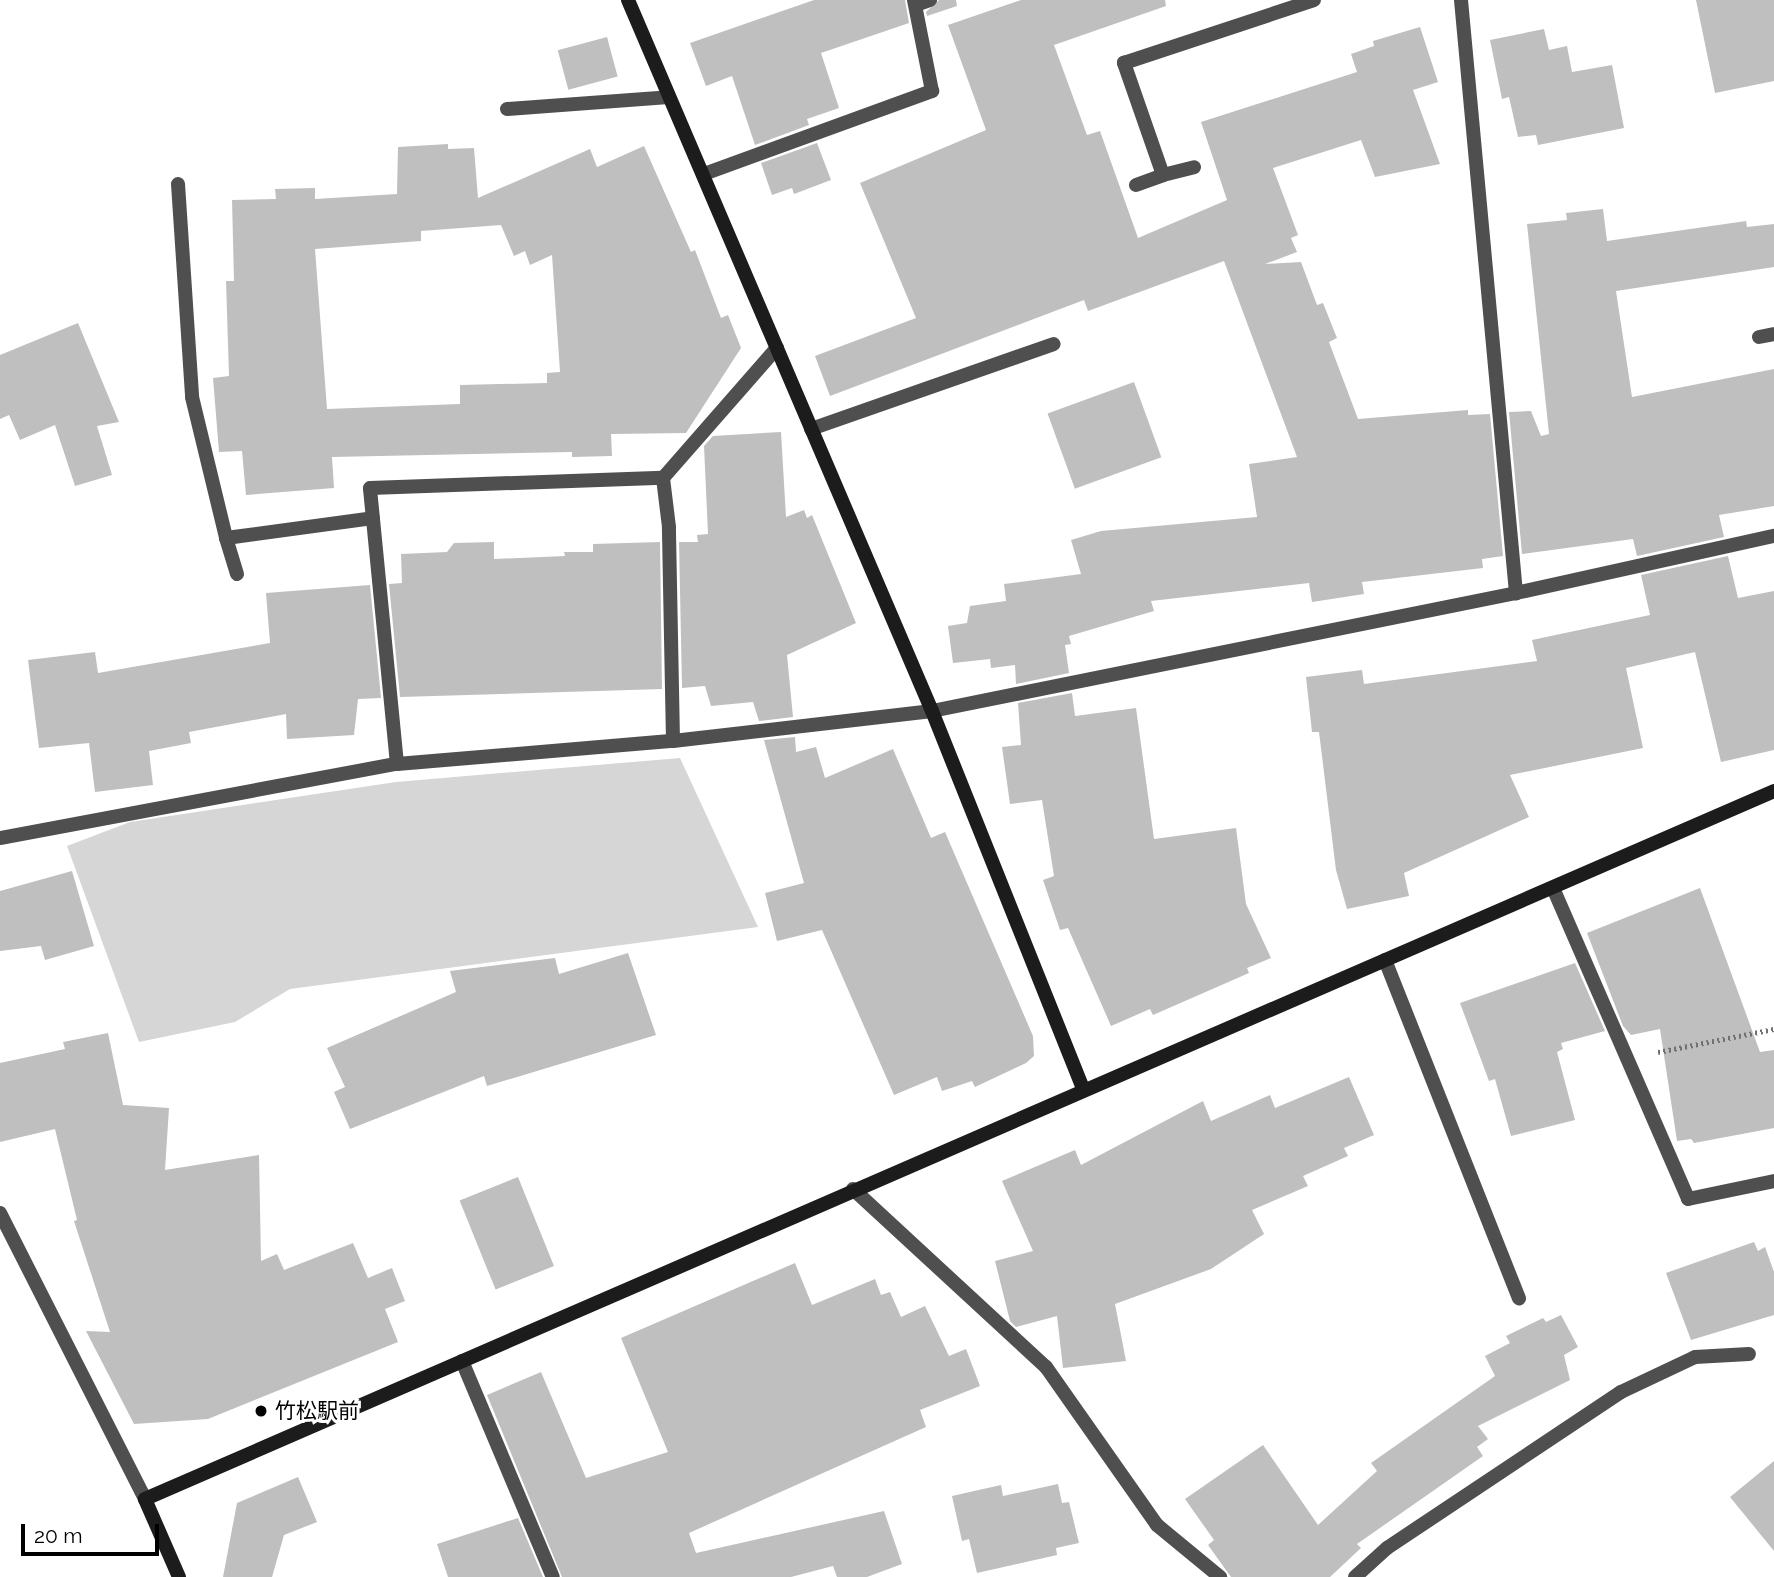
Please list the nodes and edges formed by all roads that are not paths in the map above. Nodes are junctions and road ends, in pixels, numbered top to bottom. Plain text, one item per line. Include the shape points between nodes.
1 (628, 0) edge
2 (1314, 0) edge
3 (1461, 0) edge
4 (920, 2) edge
5 (669, 97) junction
6 (507, 109) dead end
7 (1194, 167) dead end
8 (704, 174) junction
9 (1163, 175) junction
10 (178, 184) dead end
11 (1136, 185) dead end
12 (1774, 334) edge
13 (1759, 337) dead end
14 (1054, 344) dead end
15 (777, 348) junction
16 (811, 429) junction
17 (663, 478) junction
18 (373, 518) junction
19 (1774, 536) edge
20 (226, 538) junction
21 (237, 574) dead end
22 (1516, 593) junction
23 (932, 711) junction
24 (673, 741) junction
25 (397, 764) junction
26 (1774, 791) edge
27 (0, 838) edge
28 (1553, 888) junction
29 (1385, 960) junction
30 (1083, 1089) junction
31 (1774, 1181) edge
32 (853, 1189) junction
33 (0, 1213) edge
34 (1520, 1298) dead end
35 (1749, 1354) dead end
36 (462, 1361) junction
37 (145, 1499) junction
38 (179, 1577) edge
39 (554, 1577) edge
40 (1220, 1577) edge
41 (1355, 1577) edge

1 - 5 street
2 - 9 street via 1124,63
3 - 22 street
4 - 8 street via 932,91
5 - 6 street
5 - 8 street
7 - 9 street
8 - 15 street
9 - 11 street
10 - 20 street via 192,397
12 - 13 street
14 - 16 street
15 - 16 street
15 - 17 street
16 - 23 street
17 - 18 street via 370,488
17 - 24 street via 669,527
18 - 20 street
18 - 25 street
19 - 22 street
20 - 21 street
22 - 23 street
23 - 24 street
23 - 30 street
24 - 25 street
25 - 27 street
26 - 28 street
28 - 29 street
28 - 31 street via 1688,1199
29 - 30 street
29 - 34 street
30 - 32 street
32 - 36 street
32 - 40 street via 1046,1367 1157,1525
33 - 37 street
35 - 41 street via 1695,1357 1621,1392 1387,1548
36 - 37 street
36 - 39 street
37 - 38 street

